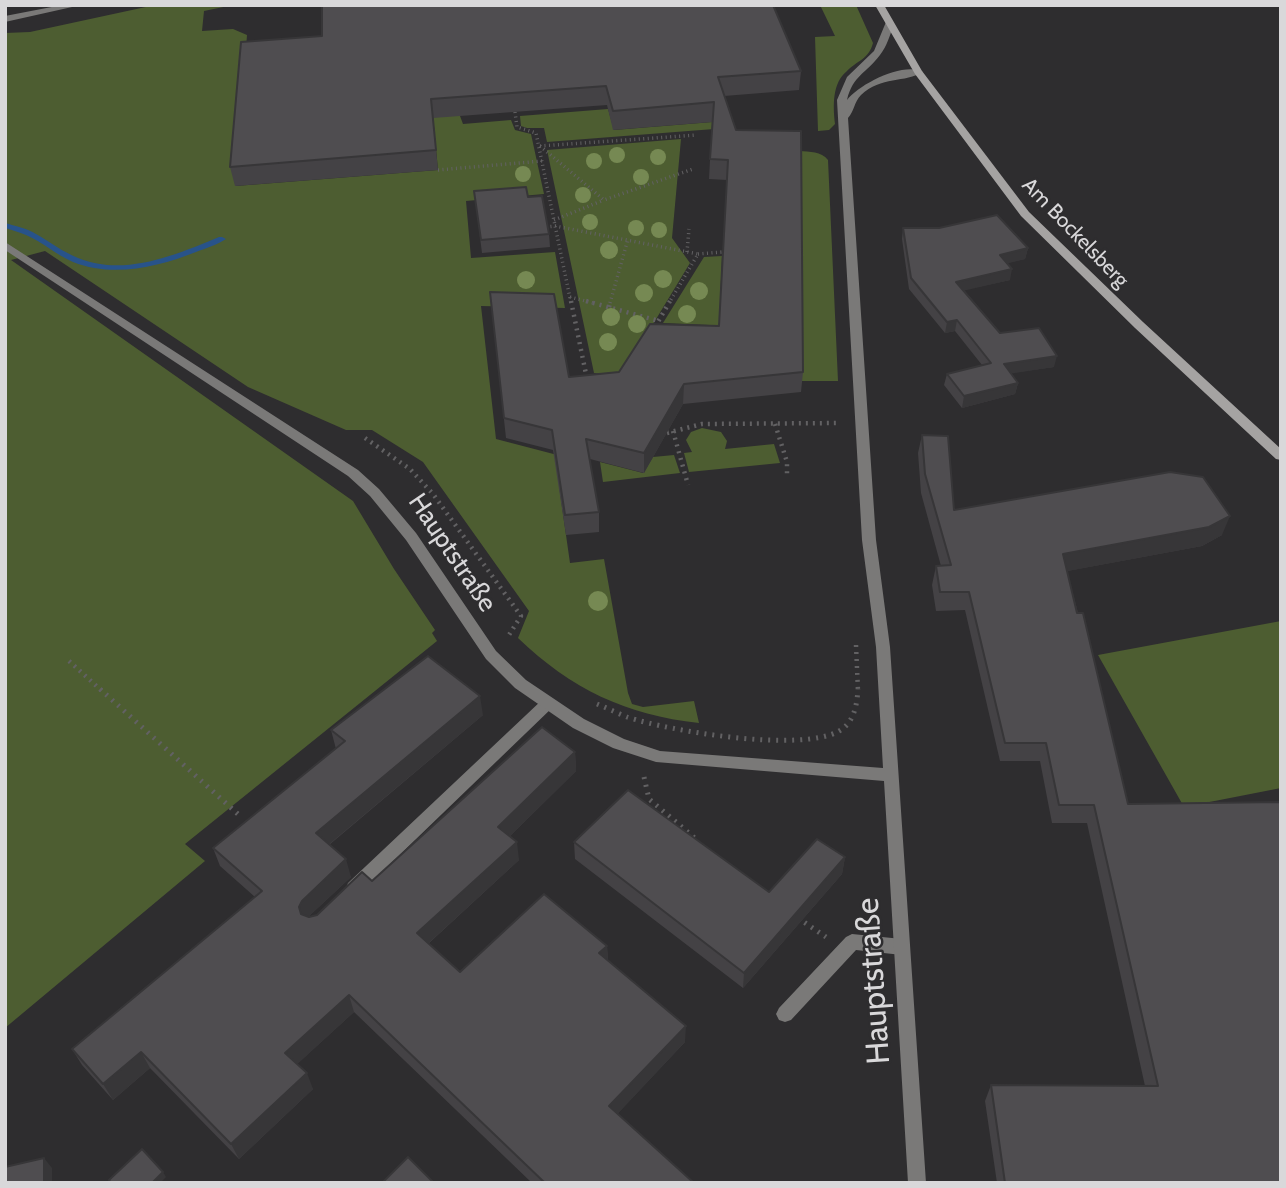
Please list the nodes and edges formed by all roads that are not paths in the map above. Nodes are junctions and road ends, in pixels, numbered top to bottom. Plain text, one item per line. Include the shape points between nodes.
1 (77, 5) edge
2 (879, 5) edge
3 (7, 20) edge
4 (889, 24) junction
5 (918, 72) junction
6 (845, 120) junction
7 (5, 246) edge
8 (1281, 457) edge
9 (548, 703) junction
10 (892, 775) junction
11 (344, 898) edge
12 (902, 947) junction
13 (785, 1014) dead end
14 (917, 1183) edge

1 - 3 street
2 - 4 street, Am Bockelsberg
4 - 5 street, Am Bockelsberg
4 - 6 street, Hauptstraße via 877,54 845,85
5 - 6 street via 889,76 863,89 852,99
5 - 8 street, Am Bockelsberg via 1025,214
6 - 10 street, Hauptstraße via 869,540 883,646
7 - 9 street, Hauptstraße via 373,489 403,524 493,657
9 - 10 street, Hauptstraße via 638,752 712,764
9 - 11 street
10 - 12 street, Hauptstraße
12 - 13 street via 852,942
12 - 14 street, Hauptstraße

